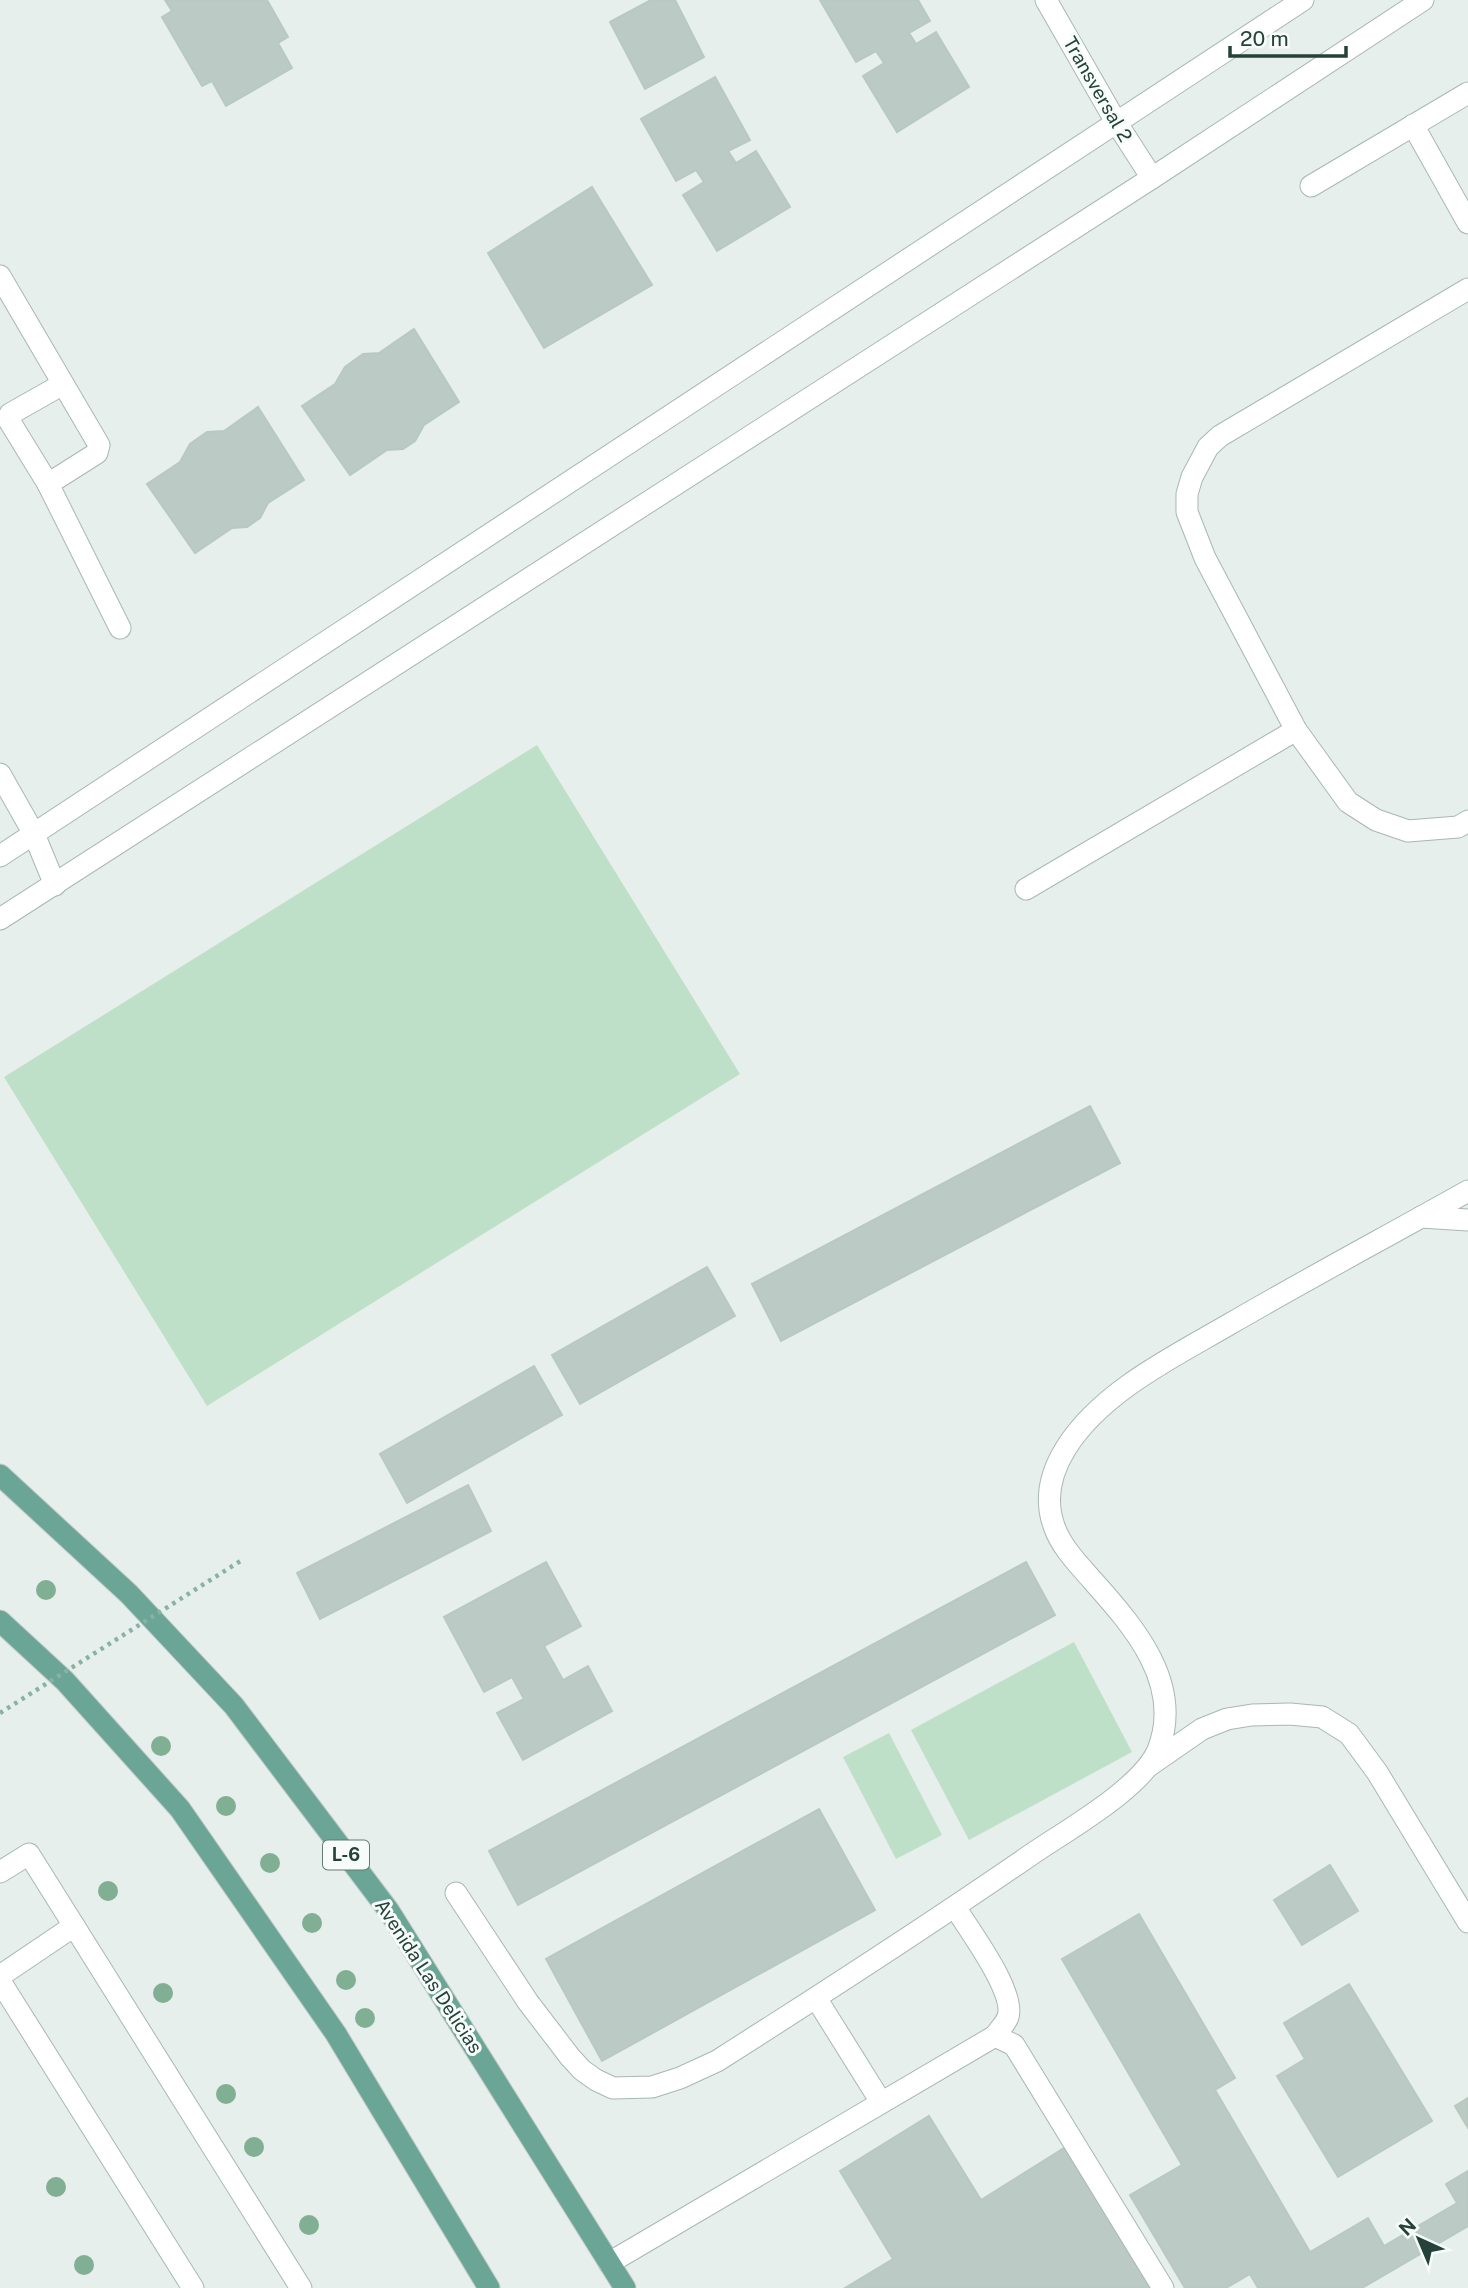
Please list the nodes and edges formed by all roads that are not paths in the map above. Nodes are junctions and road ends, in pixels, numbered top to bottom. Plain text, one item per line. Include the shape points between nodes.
1 (1046, 0) edge
2 (1303, 0) edge
3 (1423, 0) edge
4 (1468, 93) edge
5 (1116, 121) junction
6 (1413, 125) junction
7 (1152, 177) junction
8 (1311, 186) dead end
9 (1468, 223) edge
10 (0, 276) edge
11 (1468, 289) edge
12 (63, 384) junction
13 (48, 484) junction
14 (120, 628) dead end
15 (1296, 730) junction
16 (0, 774) edge
17 (1468, 821) edge
18 (34, 834) junction
19 (0, 856) edge
20 (55, 885) junction
21 (1026, 890) dead end
22 (0, 919) edge
23 (1468, 1191) edge
24 (1422, 1217) junction
25 (1468, 1220) edge
26 (0, 1475) edge
27 (0, 1621) edge
28 (1150, 1765) junction
29 (0, 1872) edge
30 (456, 1893) dead end
31 (955, 1908) junction
32 (1468, 1922) edge
33 (74, 1926) junction
34 (0, 1976) edge
35 (0, 1982) edge
36 (816, 1998) junction
37 (995, 2036) junction
38 (881, 2102) junction
39 (609, 2263) junction
40 (193, 2288) edge
41 (301, 2288) edge
42 (489, 2288) edge
43 (625, 2288) edge
44 (1163, 2288) edge

1 - 5 street, Transversal 2
2 - 5 street
3 - 7 street
4 - 6 street
5 - 7 street, Transversal 2
5 - 18 street
6 - 8 street
6 - 9 street
7 - 20 street
10 - 12 street
11 - 15 street via 1233,427 1208,447 1192,477 1187,512 1205,558
12 - 13 street via 99,449
12 - 13 street via 10,414 10,422
13 - 14 street
15 - 17 street via 1349,802 1376,820 1408,831 1458,827
15 - 21 street
16 - 18 street
18 - 19 street
18 - 20 street
20 - 22 street
23 - 24 street
24 - 25 street
24 - 28 street via 1136,1379 1084,1424 1053,1473 1049,1489 1054,1528 1072,1557 1133,1626 1161,1680 1164,1731
26 - 39 main road, Avenida Las Delicias / L-6 via 129,1594 234,1706 389,1911
27 - 42 main road via 65,1681 180,1809 336,2034
28 - 31 street via 1121,1793
28 - 32 street via 1202,1729 1227,1720 1252,1715 1322,1717 1349,1734 1370,1762
29 - 33 street via 29,1854
30 - 36 street via 570,2057 582,2070 613,2088 652,2087 680,2078 718,2061
31 - 36 street
31 - 37 street via 1007,1998 1008,2016
33 - 34 street
33 - 41 street
35 - 40 street
36 - 38 street
37 - 38 street
37 - 44 street via 1014,2045
38 - 39 street
39 - 43 main road, Avenida Las Delicias / L-6

